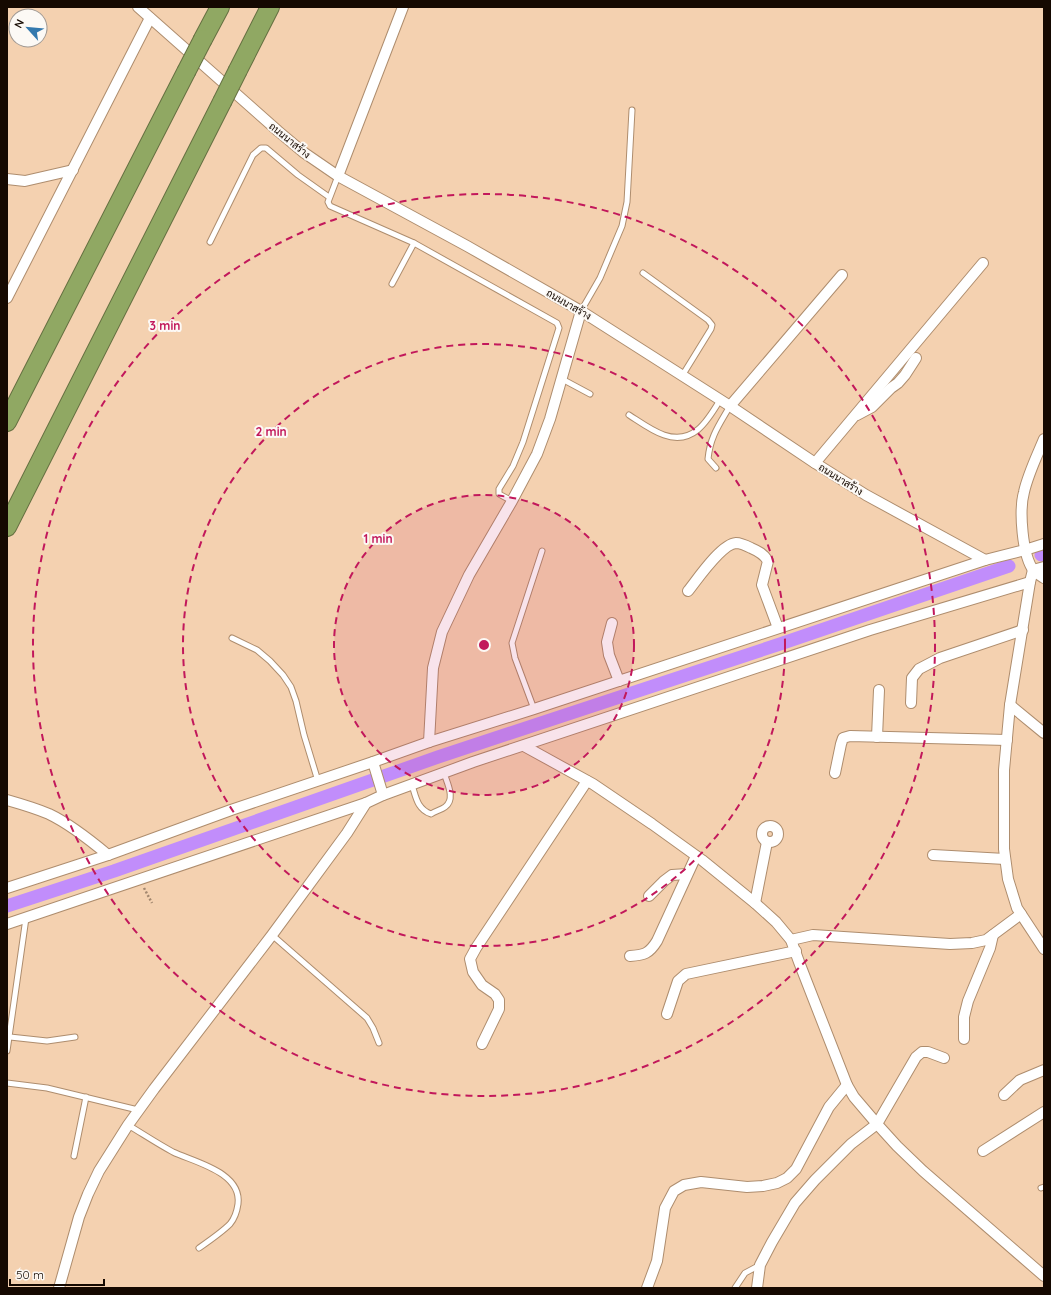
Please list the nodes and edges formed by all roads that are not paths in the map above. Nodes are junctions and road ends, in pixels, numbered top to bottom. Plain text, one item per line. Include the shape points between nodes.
1 (138, 7) edge
2 (220, 7) edge
3 (270, 7) edge
4 (403, 7) edge
5 (150, 18) junction
6 (632, 110) dead end
7 (72, 170) junction
8 (338, 176) junction
9 (7, 179) edge
10 (329, 197) junction
11 (210, 242) dead end
12 (414, 243) junction
13 (983, 263) dead end
14 (643, 273) dead end
15 (842, 275) dead end
16 (392, 284) dead end
17 (8, 295) edge
18 (581, 311) junction
19 (916, 358) dead end
20 (682, 376) junction
21 (562, 379) junction
22 (590, 394) dead end
23 (720, 400) junction
24 (730, 406) junction
25 (629, 415) dead end
26 (853, 417) junction
27 (7, 422) edge
28 (1044, 439) edge
29 (815, 463) junction
30 (716, 468) dead end
31 (512, 501) junction
32 (7, 527) edge
33 (1044, 544) edge
34 (1025, 550) junction
35 (542, 551) dead end
36 (985, 560) junction
37 (1044, 567) edge
38 (1033, 570) junction
39 (1044, 578) edge
40 (1030, 582) junction
41 (688, 592) dead end
42 (612, 623) dead end
43 (778, 628) junction
44 (1023, 630) junction
45 (232, 638) dead end
46 (619, 681) junction
47 (879, 690) dead end
48 (910, 703) dead end
49 (1010, 706) junction
50 (534, 709) junction
51 (1044, 733) edge
52 (877, 737) junction
53 (1007, 740) junction
54 (429, 742) junction
55 (524, 746) junction
56 (375, 766) junction
57 (444, 773) junction
58 (835, 773) dead end
59 (318, 781) junction
60 (587, 781) junction
61 (412, 785) junction
62 (382, 791) junction
63 (7, 800) edge
64 (366, 803) junction
65 (768, 842) dead end
66 (108, 855) junction
67 (932, 855) dead end
68 (696, 856) junction
69 (1005, 859) junction
70 (687, 874) junction
71 (7, 888) edge
72 (649, 896) dead end
73 (755, 903) junction
74 (1020, 914) junction
75 (26, 918) junction
76 (7, 924) edge
77 (272, 935) junction
78 (993, 935) junction
79 (791, 940) junction
80 (1044, 949) edge
81 (796, 951) junction
82 (630, 956) dead end
83 (668, 1014) dead end
84 (75, 1037) dead end
85 (964, 1039) dead end
86 (8, 1041) edge
87 (379, 1043) dead end
88 (482, 1044) dead end
89 (7, 1051) edge
90 (944, 1058) dead end
91 (1044, 1070) edge
92 (7, 1083) edge
93 (847, 1085) junction
94 (1004, 1095) dead end
95 (86, 1097) junction
96 (138, 1110) junction
97 (1044, 1112) edge
98 (877, 1124) junction
99 (128, 1125) junction
100 (983, 1151) dead end
101 (74, 1156) dead end
102 (199, 1248) dead end
103 (760, 1265) junction
104 (1044, 1276) edge
105 (59, 1288) edge
106 (647, 1288) edge
107 (735, 1288) edge
108 (757, 1288) edge

1 - 5 street, ถนนนาสร้าง
2 - 27 highway, bridge
3 - 32 highway, bridge
4 - 8 street
5 - 7 street
5 - 8 street, ถนนนาสร้าง via 278,131
6 - 18 lane via 627,202 622,226 600,278
7 - 9 street via 25,181
7 - 17 street
8 - 10 lane
8 - 18 street, ถนนนาสร้าง
10 - 11 lane via 266,148 261,148 253,155
10 - 12 lane via 330,206
12 - 16 lane
12 - 31 lane via 557,323 559,328 523,442 513,466 499,489 499,494
13 - 26 street
14 - 20 lane via 712,325
15 - 24 street
18 - 20 street, ถนนนาสร้าง
18 - 21 street
19 - 26 street via 898,383 872,407
20 - 23 street, ถนนนาสร้าง
21 - 22 lane
21 - 31 street via 537,454
23 - 24 street, ถนนนาสร้าง
23 - 25 lane via 709,419 698,430 685,437 662,435
24 - 29 street, ถนนนาสร้าง
24 - 30 lane via 709,447 708,459
26 - 29 street
28 - 34 street via 1024,492 1021,510
29 - 36 street, ถนนนาสร้าง
31 - 54 street via 469,575 442,632 433,668
33 - 34 street
34 - 36 street
34 - 38 street
35 - 50 lane via 512,643
36 - 43 street
37 - 38 street
38 - 39 street
38 - 40 street
40 - 44 street
40 - 55 street via 870,630
41 - 43 street via 719,553 736,543 745,545 765,556 768,561 762,585
42 - 46 street via 607,642
43 - 46 street
44 - 48 street via 940,658 919,669 912,678
44 - 49 street
45 - 59 lane via 257,650 283,675 291,687
46 - 50 street
47 - 52 street
49 - 51 street
49 - 53 street
50 - 54 street
52 - 53 street
52 - 58 street via 843,738
53 - 69 street via 1004,770
54 - 56 street
55 - 57 street
55 - 60 street
56 - 59 street
56 - 62 street
57 - 61 street
57 - 61 lane via 451,797 445,807 431,814 421,808
59 - 66 street
60 - 68 street
60 - 88 street via 470,959 473,972 482,985 499,1000 499,1009
61 - 62 street
62 - 64 street
63 - 66 street via 48,814 65,823
64 - 75 street
64 - 77 street via 347,834
65 - 73 street
66 - 71 street
67 - 69 street
68 - 70 street
68 - 73 street
69 - 74 street via 1008,879
70 - 72 street via 672,875
70 - 82 street via 650,951
73 - 79 street
74 - 78 street
74 - 80 street
75 - 76 street
75 - 86 lane
77 - 87 lane via 367,1018
77 - 96 street
78 - 79 street via 986,940 972,943 950,944 813,935
78 - 85 street via 968,1001 964,1017
79 - 81 street
81 - 83 street via 686,974 678,981
81 - 93 street
84 - 86 lane via 47,1041
86 - 89 lane
90 - 98 street via 928,1052 922,1052 916,1057
91 - 94 street via 1020,1080
92 - 95 lane via 47,1088
93 - 98 street
93 - 106 street via 829,1107 796,1169 787,1178 777,1183 747,1187 701,1182 684,1185 674,1191 665,1208 657,1260
95 - 96 lane
95 - 101 lane
96 - 99 street
97 - 100 street
98 - 103 street via 851,1144 795,1203
98 - 104 street via 923,1171
99 - 102 lane via 173,1152 211,1167 230,1181 236,1190 236,1214 231,1223
99 - 105 street via 88,1194
103 - 107 lane via 745,1273
103 - 108 street

